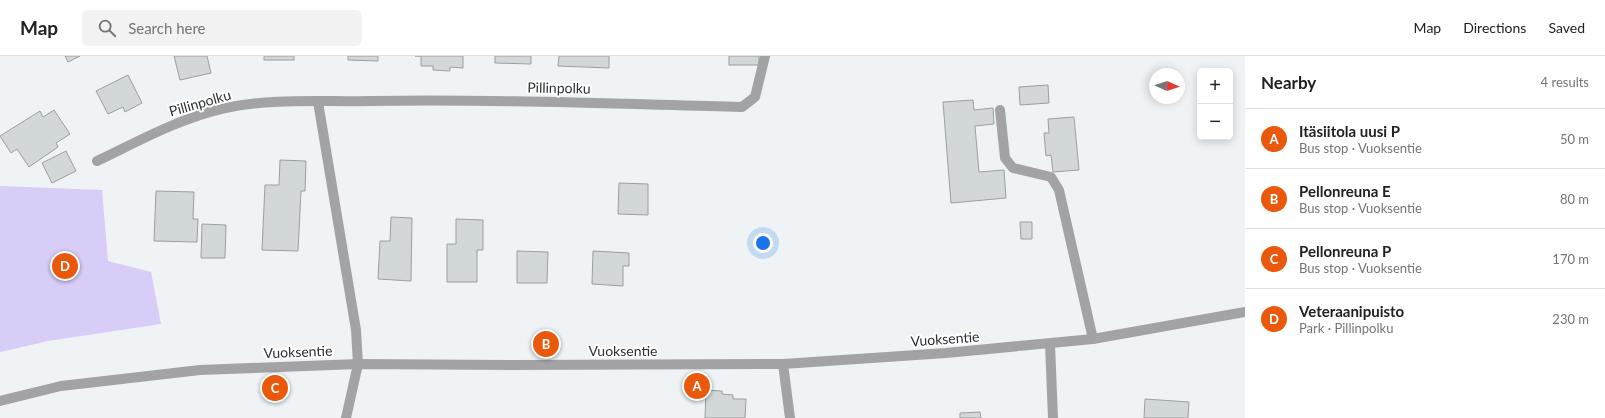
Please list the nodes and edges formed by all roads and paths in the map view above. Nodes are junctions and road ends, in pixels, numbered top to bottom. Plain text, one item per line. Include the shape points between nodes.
1 (765, 56) edge
2 (318, 102) junction
3 (1000, 110) dead end
4 (98, 162) dead end
5 (1245, 312) edge
6 (1093, 339) junction
7 (1050, 344) junction
8 (358, 364) junction
9 (783, 364) junction
10 (0, 401) edge
11 (346, 418) edge
12 (790, 418) edge
13 (1054, 418) edge

1 - 2 street, Pillinpolku via 755,97 742,107 454,100
2 - 4 street, Pillinpolku via 263,103 225,108 166,128
2 - 8 street via 356,330
3 - 6 street via 1005,158 1013,168 1051,177 1059,190
5 - 6 street, Vuoksentie
6 - 7 street, Vuoksentie
7 - 9 street, Vuoksentie via 946,354
7 - 13 street
8 - 9 street, Vuoksentie
8 - 10 street, Vuoksentie via 200,370 141,376 61,386
8 - 11 street
9 - 12 street

